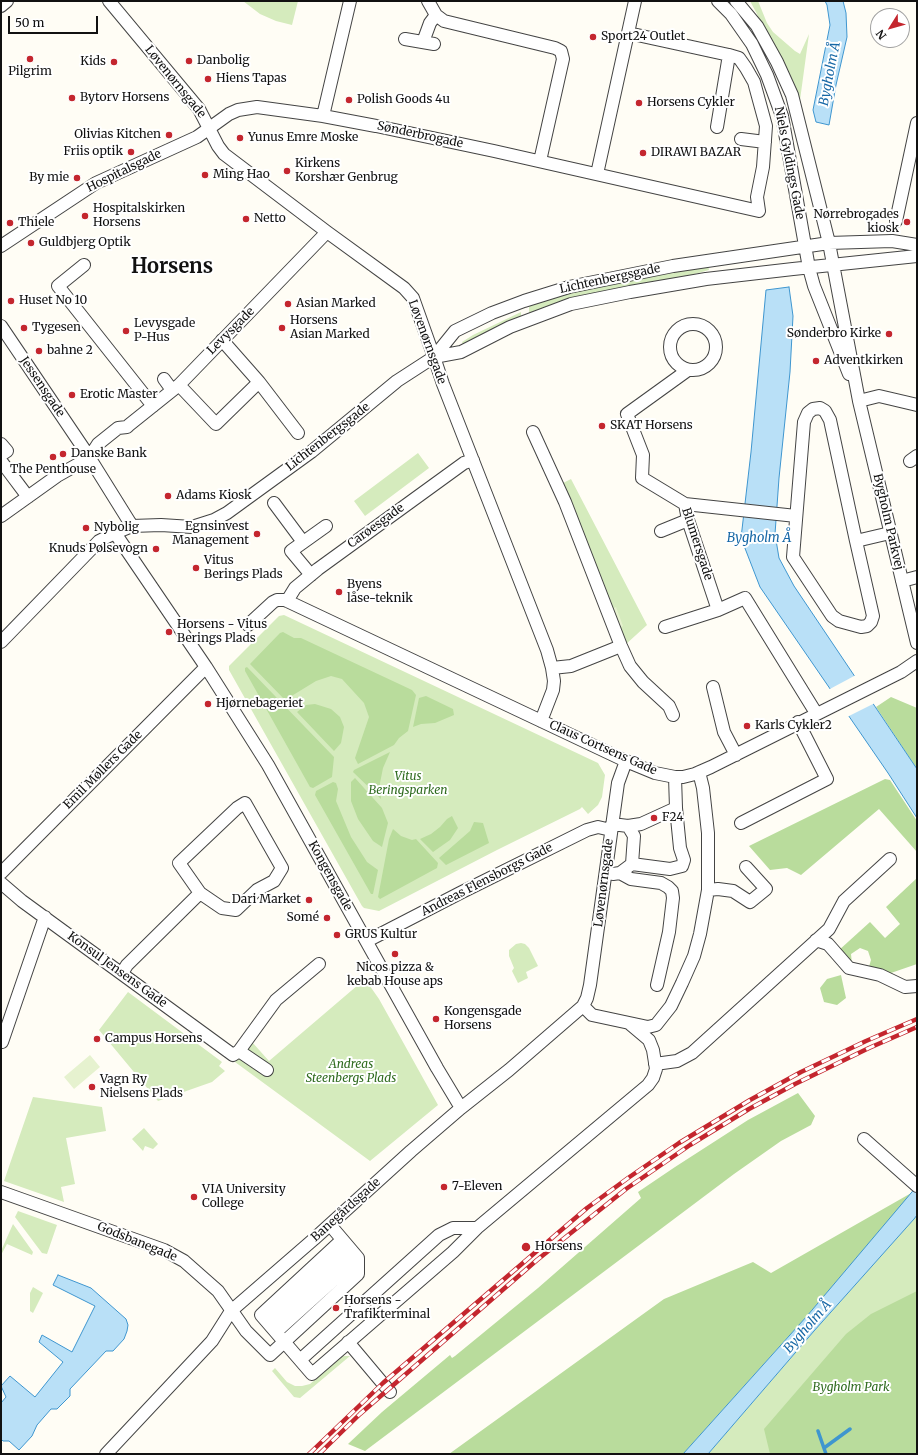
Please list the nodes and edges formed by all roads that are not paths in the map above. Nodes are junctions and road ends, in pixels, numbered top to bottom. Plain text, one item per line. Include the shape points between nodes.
1 (8, 1) edge
2 (108, 1) edge
3 (350, 1) edge
4 (635, 1) edge
5 (718, 1) edge
6 (736, 1) edge
7 (747, 1) edge
8 (1, 6) edge
9 (432, 8) edge
10 (750, 17) junction
11 (628, 33) junction
12 (405, 39) dead end
13 (729, 55) junction
14 (323, 116) junction
15 (917, 123) edge
16 (716, 127) dead end
17 (210, 128) junction
18 (741, 139) dead end
19 (765, 142) junction
20 (540, 161) junction
21 (597, 174) junction
22 (896, 221) dead end
23 (327, 232) junction
24 (829, 243) junction
25 (917, 245) edge
26 (1, 246) edge
27 (805, 246) junction
28 (917, 256) edge
29 (84, 265) dead end
30 (834, 266) junction
31 (809, 268) junction
32 (1, 326) edge
33 (222, 340) junction
34 (434, 357) junction
35 (688, 370) dead end
36 (164, 379) dead end
37 (259, 382) junction
38 (175, 387) junction
39 (859, 401) junction
40 (917, 405) edge
41 (153, 406) junction
42 (533, 432) dead end
43 (298, 434) dead end
44 (1, 444) edge
45 (86, 453) junction
46 (1, 455) edge
47 (472, 460) junction
48 (1, 461) edge
49 (28, 497) junction
50 (274, 503) dead end
51 (685, 504) junction
52 (1, 516) edge
53 (796, 516) junction
54 (688, 520) junction
55 (132, 526) junction
56 (326, 526) dead end
57 (661, 531) dead end
58 (115, 532) junction
59 (890, 533) junction
60 (856, 541) junction
61 (303, 542) junction
62 (311, 574) junction
63 (917, 577) edge
64 (902, 581) junction
65 (287, 601) junction
66 (718, 610) junction
67 (248, 625) dead end
68 (665, 627) dead end
69 (1, 642) edge
70 (917, 643) edge
71 (621, 646) junction
72 (917, 661) edge
73 (206, 667) junction
74 (552, 668) junction
75 (713, 687) dead end
76 (816, 713) junction
77 (673, 716) dead end
78 (542, 720) junction
79 (798, 722) junction
80 (736, 755) junction
81 (626, 761) junction
82 (700, 772) junction
83 (675, 777) junction
84 (676, 808) junction
85 (742, 823) dead end
86 (628, 826) junction
87 (611, 827) junction
88 (890, 859) dead end
89 (632, 864) junction
90 (746, 867) dead end
91 (1, 873) edge
92 (620, 873) junction
93 (605, 876) junction
94 (1, 884) edge
95 (708, 890) junction
96 (200, 893) junction
97 (45, 917) junction
98 (816, 940) junction
99 (367, 941) junction
100 (319, 964) dead end
101 (122, 973) junction
102 (657, 985) dead end
103 (917, 986) edge
104 (583, 1006) junction
105 (630, 1024) junction
106 (2, 1042) dead end
107 (236, 1053) junction
108 (655, 1064) junction
109 (267, 1070) dead end
110 (461, 1108) junction
111 (864, 1139) dead end
112 (913, 1183) edge
113 (2, 1195) edge
114 (330, 1225) junction
115 (477, 1228) junction
116 (350, 1249) junction
117 (231, 1311) junction
118 (268, 1323) junction
119 (284, 1342) junction
120 (348, 1342) junction
121 (300, 1360) junction
122 (390, 1392) dead end
123 (106, 1454) edge

1 - 8 street
2 - 17 street, Løvenørnsgade via 199,109
3 - 14 street
4 - 11 street
5 - 27 street, Niels Gyldings Gade via 731,14 752,44 782,116
6 - 10 street, Niels Gyldings Gade
7 - 10 street
9 - 12 street via 429,43
9 - 20 street via 444,21 555,48 561,52 562,59
10 - 24 street, Niels Gyldings Gade via 778,62 792,95
11 - 13 street
11 - 21 street
13 - 16 street
13 - 19 street via 739,58 754,82 766,126
14 - 17 street, Sønderbrogade via 257,107 238,110
14 - 20 street, Sønderbrogade
15 - 22 street
17 - 23 street, Løvenørnsgade via 224,154
17 - 26 street, Hospitalsgade via 96,183
18 - 19 street
19 - 21 street, Sønderbrogade via 757,197 759,211
20 - 21 street, Sønderbrogade
23 - 33 street, Levysgade
23 - 34 street, Løvenørnsgade via 408,292 413,298
24 - 25 street via 892,241
24 - 27 street, Lichtenbergsgade
24 - 30 street, Niels Gyldings Gade
27 - 31 street, Niels Gyldings Gade
27 - 34 street, Lichtenbergsgade via 673,266 562,289 492,313 455,331
28 - 30 street
29 - 41 street via 58,286
30 - 31 street, Lichtenbergsgade
30 - 39 street, Bygholm Parkvej
31 - 34 street, Lichtenbergsgade via 706,279 571,304 510,326 461,352
31 - 39 street, Bygholm Parkvej
32 - 45 street, Jessensgade
33 - 37 street
33 - 38 street, Levysgade
34 - 47 street, Løvenørnsgade
34 - 55 street, Lichtenbergsgade via 398,382 311,452 214,520 192,527
35 - 51 street, Blumersgade via 627,414 643,455 642,478
36 - 38 street
37 - 38 street via 216,424
37 - 43 street
38 - 41 street, Levysgade
39 - 40 street via 879,396
39 - 59 street, Bygholm Parkvej
41 - 45 street, Levysgade via 127,427 118,428
42 - 71 street via 566,502
44 - 46 street via 7,450
45 - 49 street
45 - 55 street
47 - 62 street, Carøesgade via 464,463
47 - 74 street, Løvenørnsgade
48 - 49 street
49 - 52 street
50 - 61 street
51 - 53 street
51 - 54 street, Blumersgade
53 - 60 street via 794,557 832,616 839,621 861,627 871,622 872,616
53 - 60 street via 804,422 808,413 820,408 830,420
54 - 57 street
54 - 66 street, Blumersgade
55 - 58 street
56 - 61 street
58 - 69 street via 99,541
58 - 73 street
59 - 60 street
59 - 64 street, Bygholm Parkvej
61 - 62 street via 291,551
62 - 65 street, Carøesgade via 295,588
63 - 64 street
64 - 70 street, Bygholm Parkvej
65 - 67 street via 281,599 273,602
65 - 78 street, Claus Cortsens Gade
66 - 68 street
66 - 76 street via 745,598
71 - 74 street via 572,666
71 - 77 street via 630,666 669,706
72 - 76 street, Claus Cortsens Gade
73 - 91 street, Emil Møllers Gade
73 - 99 street, Kongensgade via 268,765
74 - 78 street, Løvenørnsgade via 553,690
75 - 80 street via 724,732
76 - 79 street, Claus Cortsens Gade
78 - 81 street, Claus Cortsens Gade
79 - 80 street, Claus Cortsens Gade
79 - 85 street via 827,779
80 - 82 street, Claus Cortsens Gade
81 - 83 street, Claus Cortsens Gade via 655,773
81 - 87 street, Løvenørnsgade via 618,783
82 - 83 street, Claus Cortsens Gade
82 - 95 street via 708,833
83 - 84 street
84 - 86 street via 641,824
84 - 89 street via 680,848 684,860 682,866 670,869
86 - 87 street, Andreas Flensborgs Gade
86 - 89 street via 634,836
87 - 93 street, Løvenørnsgade
87 - 99 street, Andreas Flensborgs Gade via 587,830
88 - 98 street via 844,901 829,929
89 - 92 street
90 - 95 street via 766,889 750,902 734,891
92 - 93 street
92 - 102 street via 631,879 661,883 672,891 669,932
93 - 104 street, Løvenørnsgade via 590,985
94 - 97 street, Konsul Jensens Gade
95 - 105 street via 694,956 671,1006 656,1025 648,1027
96 - 96 street via 222,908 236,910 257,890 274,881 282,868 245,803 179,863
96 - 101 street via 127,965
97 - 101 street, Konsul Jensens Gade
97 - 106 street
98 - 103 street via 828,944 849,968 880,975 905,987
98 - 108 street via 692,1053 677,1061
99 - 110 street, Kongensgade
100 - 107 street via 276,1000
101 - 107 street, Konsul Jensens Gade
104 - 105 street via 592,1015
104 - 110 street
105 - 108 street via 648,1040
107 - 109 street, Konsul Jensens Gade
108 - 115 street via 653,1078 643,1090
110 - 114 street, Banegårdsgade
111 - 112 street
113 - 117 street, Godsbanegade via 164,1250 184,1261 209,1282
114 - 116 street
114 - 117 street, Banegårdsgade
115 - 120 street via 453,1252
115 - 121 street via 453,1228 438,1235
116 - 118 street
116 - 118 street
116 - 119 street via 358,1274
117 - 119 street, Godsbanegade via 246,1331 270,1355
117 - 123 street via 212,1341
118 - 119 street
119 - 121 street
120 - 121 street via 312,1374
120 - 122 street via 379,1375

